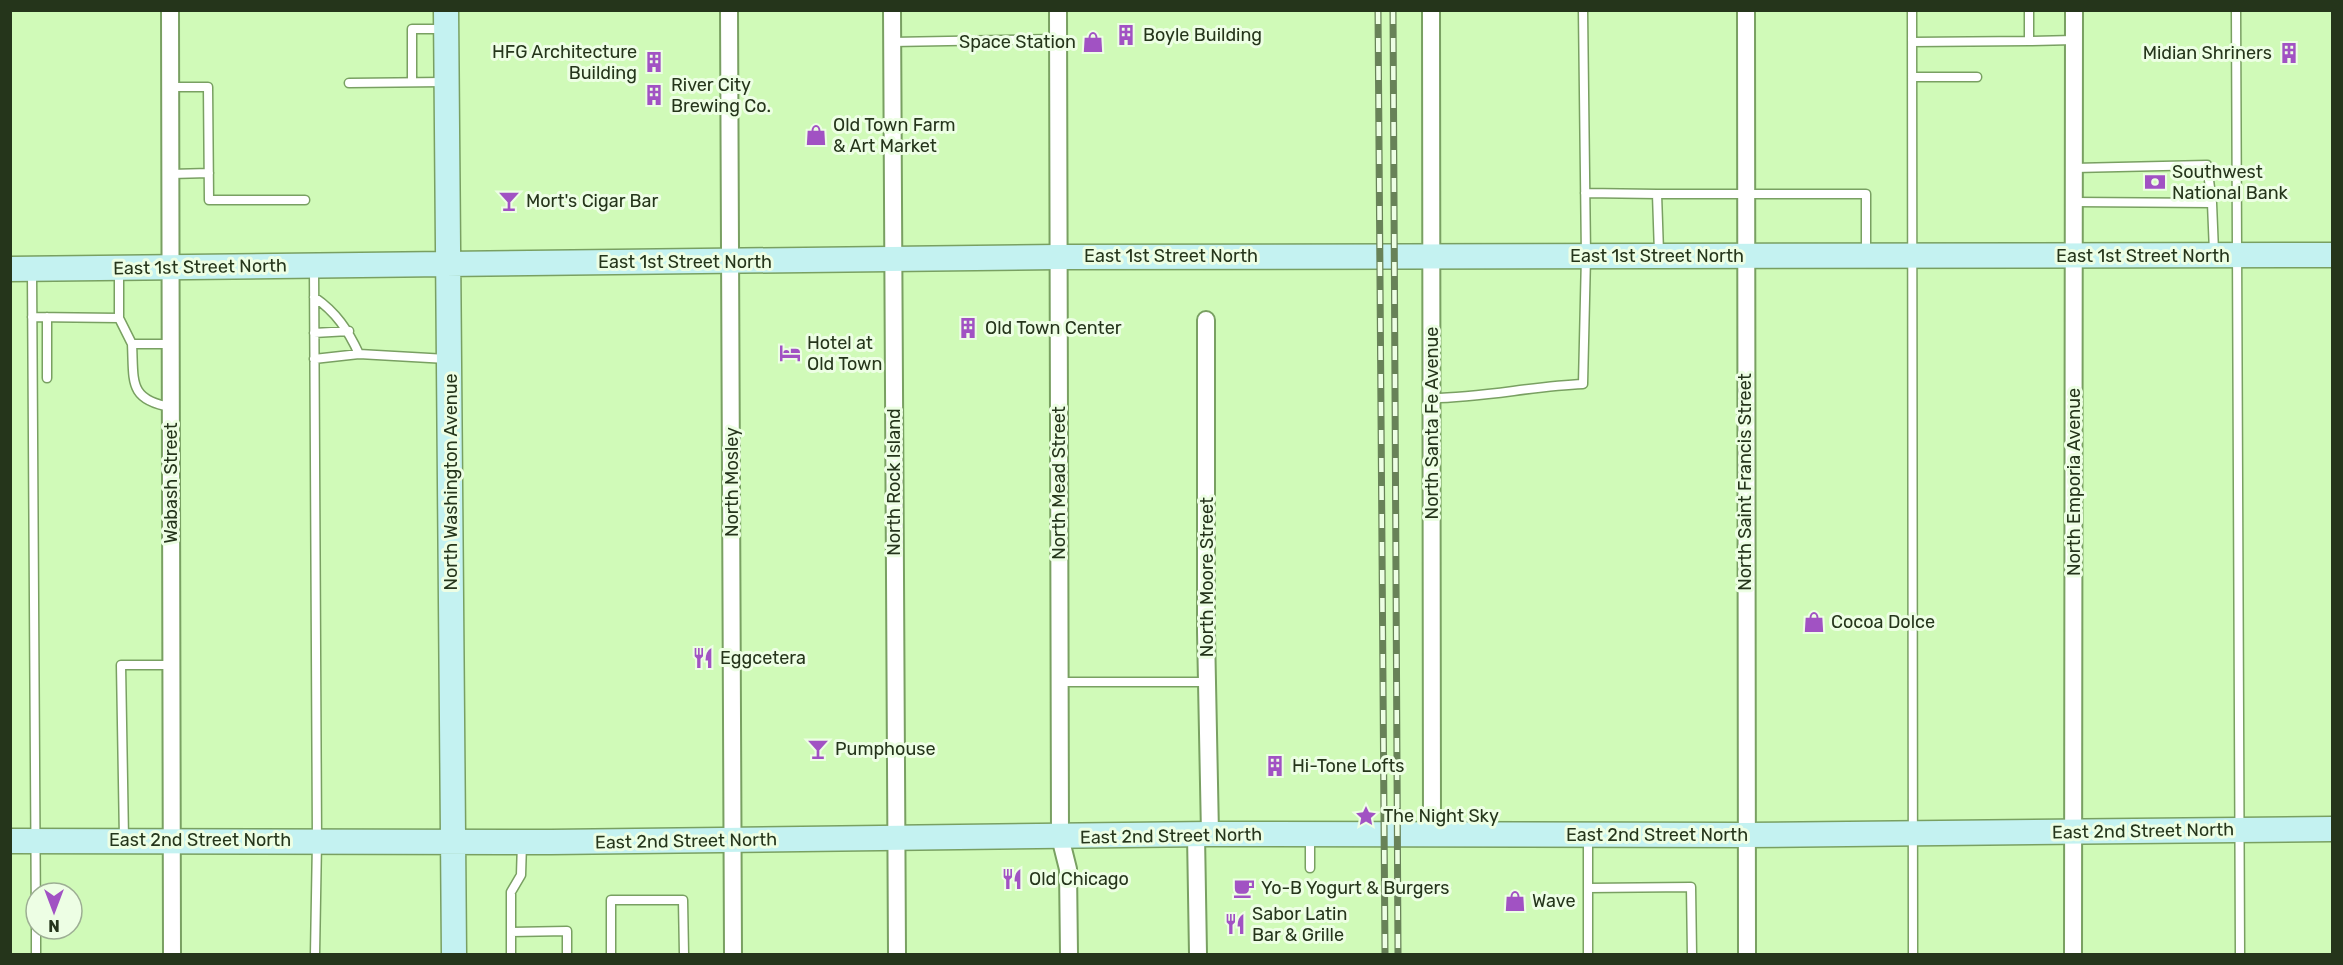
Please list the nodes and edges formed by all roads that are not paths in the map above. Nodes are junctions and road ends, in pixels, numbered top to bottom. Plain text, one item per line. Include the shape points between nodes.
1 (170, 10) edge
2 (729, 10) edge
3 (892, 10) edge
4 (1058, 10) edge
5 (1431, 10) edge
6 (1583, 10) edge
7 (1746, 10) edge
8 (1911, 10) edge
9 (2029, 10) edge
10 (2074, 10) edge
11 (2236, 10) edge
12 (446, 20) edge
13 (1058, 39) junction
14 (2074, 40) junction
15 (2029, 41) junction
16 (892, 42) junction
17 (1911, 42) junction
18 (1911, 77) junction
19 (1977, 77) dead end
20 (412, 82) junction
21 (447, 82) junction
22 (349, 83) dead end
23 (170, 87) junction
24 (2074, 168) junction
25 (209, 173) junction
26 (171, 174) junction
27 (1586, 194) junction
28 (1657, 194) junction
29 (1745, 194) junction
30 (305, 200) dead end
31 (2075, 202) junction
32 (2211, 203) junction
33 (2332, 255) edge
34 (1432, 256) junction
35 (1586, 256) junction
36 (1659, 256) junction
37 (1744, 256) junction
38 (1866, 256) junction
39 (1912, 256) junction
40 (2075, 256) junction
41 (2226, 256) junction
42 (1058, 257) junction
43 (732, 261) junction
44 (894, 261) junction
45 (449, 263) junction
46 (314, 265) junction
47 (21, 268) edge
48 (119, 268) junction
49 (171, 268) junction
50 (314, 297) junction
51 (32, 317) junction
52 (46, 317) junction
53 (119, 318) junction
54 (1206, 320) dead end
55 (349, 331) junction
56 (314, 333) junction
57 (132, 344) junction
58 (171, 344) junction
59 (359, 354) junction
60 (314, 358) junction
61 (450, 358) junction
62 (47, 378) dead end
63 (1432, 398) junction
64 (171, 407) junction
65 (171, 665) junction
66 (1060, 682) junction
67 (1207, 682) junction
68 (2332, 829) edge
69 (2239, 830) junction
70 (2072, 832) junction
71 (1912, 833) junction
72 (1203, 834) junction
73 (1310, 835) junction
74 (1432, 835) junction
75 (1588, 835) junction
76 (1746, 835) junction
77 (1060, 837) junction
78 (896, 838) junction
79 (124, 840) junction
80 (170, 840) junction
81 (733, 840) junction
82 (10, 841) edge
83 (34, 841) junction
84 (317, 841) junction
85 (453, 842) junction
86 (522, 842) junction
87 (1310, 868) dead end
88 (35, 881) edge
89 (1588, 888) junction
90 (511, 932) junction
91 (172, 954) edge
92 (315, 954) edge
93 (454, 954) edge
94 (511, 954) edge
95 (567, 954) edge
96 (611, 954) edge
97 (684, 954) edge
98 (733, 954) edge
99 (897, 954) edge
100 (1069, 954) edge
101 (1198, 954) edge
102 (1588, 954) edge
103 (1692, 954) edge
104 (1747, 954) edge
105 (1913, 954) edge
106 (2073, 954) edge
107 (2240, 954) edge

1 - 23 street, Wabash Street
2 - 43 street, North Mosley
3 - 16 street, North Rock Island
4 - 13 street, North Mead Street
5 - 34 street, North Santa Fe Avenue
6 - 27 lane
7 - 29 street, North Saint Francis Street
8 - 17 lane
9 - 15 lane
10 - 14 street, North Emporia Avenue
11 - 41 lane
12 - 20 lane via 411,29
12 - 21 street, North Washington Avenue
13 - 16 lane
13 - 42 street, North Mead Street
14 - 15 lane
14 - 24 street, North Emporia Avenue
15 - 17 lane
16 - 44 street, North Rock Island
17 - 18 lane
18 - 19 lane
18 - 39 lane
20 - 21 lane
20 - 22 lane
21 - 45 street, North Washington Avenue
23 - 25 lane via 208,87
23 - 26 street, Wabash Street
24 - 31 street, North Emporia Avenue
24 - 32 lane via 2207,165
25 - 26 lane
25 - 30 lane via 209,200
26 - 49 street, Wabash Street
27 - 28 lane
27 - 35 lane
28 - 29 lane
28 - 36 lane
29 - 37 street, North Saint Francis Street
29 - 38 lane via 1866,194
31 - 32 lane
31 - 40 street, North Emporia Avenue
32 - 41 lane
33 - 41 street, East 1st Street North
34 - 35 street, East 1st Street North
34 - 42 street, East 1st Street North
34 - 63 street, North Santa Fe Avenue
35 - 36 street, East 1st Street North
35 - 63 lane via 1583,384
36 - 37 street, East 1st Street North
37 - 38 street, East 1st Street North
37 - 76 street, North Saint Francis Street
38 - 39 street, East 1st Street North
39 - 40 street, East 1st Street North
39 - 71 lane
40 - 41 street, East 1st Street North
40 - 70 street, North Emporia Avenue
41 - 69 lane
42 - 44 street, East 1st Street North
42 - 66 street, North Mead Street
43 - 44 street, East 1st Street North
43 - 45 street, East 1st Street North
43 - 81 street, North Mosley
44 - 78 street, North Rock Island
45 - 46 street, East 1st Street North
45 - 61 street, North Washington Avenue
46 - 49 street, East 1st Street North
46 - 50 lane
47 - 48 street, East 1st Street North
47 - 51 lane
48 - 49 street, East 1st Street North
48 - 53 lane
49 - 58 street, Wabash Street
50 - 55 lane via 331,309
50 - 56 lane
51 - 52 lane
51 - 83 lane
52 - 53 lane
52 - 62 lane
53 - 57 lane
54 - 67 street, North Moore Street
55 - 56 lane
55 - 59 lane
56 - 60 lane
57 - 58 lane
57 - 64 lane via 134,381 141,396
58 - 64 street, Wabash Street
59 - 60 lane
59 - 61 lane
60 - 84 lane
61 - 85 street, North Washington Avenue
63 - 74 street, North Santa Fe Avenue
64 - 65 street, Wabash Street
65 - 79 lane via 121,665
65 - 80 street, Wabash Street
66 - 67 lane
66 - 77 street, North Mead Street
67 - 72 street, North Moore Street
68 - 69 street, East 2nd Street North
69 - 70 street, East 2nd Street North
69 - 107 lane
70 - 71 street, East 2nd Street North
70 - 106 street, North Emporia Avenue
71 - 76 street, East 2nd Street North
71 - 105 lane
72 - 73 street, East 2nd Street North
72 - 77 street, East 2nd Street North
72 - 101 street, North Moore Street
73 - 74 street, East 2nd Street North
73 - 87 lane
74 - 75 street, East 2nd Street North
75 - 76 street, East 2nd Street North
75 - 89 lane
76 - 104 street, North Saint Francis Street
77 - 78 street, East 2nd Street North
77 - 100 street, North Mead Street via 1068,869
78 - 81 street, East 2nd Street North
78 - 99 street, North Rock Island
79 - 80 street, East 2nd Street North
79 - 83 street, East 2nd Street North
80 - 84 street, East 2nd Street North
80 - 91 street, Wabash Street
81 - 86 street, East 2nd Street North
81 - 98 street, North Mosley
82 - 83 street, East 2nd Street North
83 - 88 lane
84 - 85 street, East 2nd Street North
84 - 92 lane
85 - 86 street, East 2nd Street North
85 - 93 street, North Washington Avenue
86 - 90 lane via 521,875 511,892
89 - 102 lane
89 - 103 lane via 1691,887
90 - 94 lane
90 - 95 lane via 567,931
96 - 97 lane via 611,900 683,900

